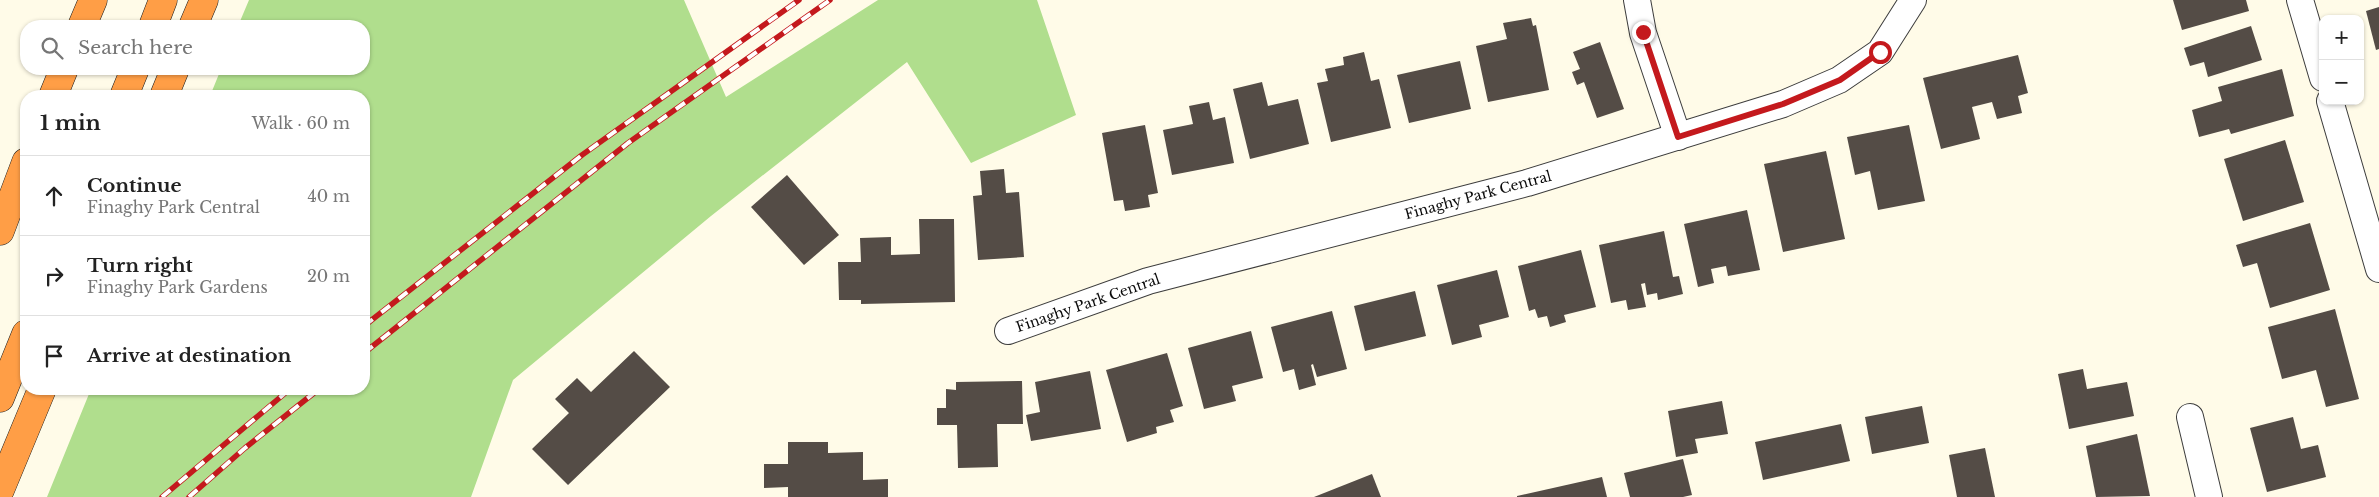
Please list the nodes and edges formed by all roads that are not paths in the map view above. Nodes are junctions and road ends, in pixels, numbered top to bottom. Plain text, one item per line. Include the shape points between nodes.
1 (93, 0) edge
2 (163, 0) edge
3 (204, 0) edge
4 (1637, 0) edge
5 (1913, 0) edge
6 (2300, 0) edge
7 (85, 20) edge
8 (155, 20) edge
9 (196, 20) edge
10 (2319, 64) edge
11 (62, 75) edge
12 (133, 75) edge
13 (173, 75) edge
14 (55, 90) edge
15 (126, 90) edge
16 (166, 90) edge
17 (2331, 105) edge
18 (1678, 137) junction
19 (20, 168) edge
20 (20, 178) edge
21 (0, 206) edge
22 (0, 231) edge
23 (2379, 269) edge
24 (1008, 331) dead end
25 (20, 349) edge
26 (40, 395) edge
27 (0, 398) edge
28 (2190, 417) dead end
29 (0, 490) edge
30 (2209, 497) edge

1 - 7 highway
2 - 8 highway
3 - 9 highway
4 - 18 street via 1643,32
5 - 18 street, Finaghy Park Central via 1880,52 1840,80 1783,104
6 - 10 street
11 - 14 highway
12 - 15 highway
13 - 16 highway
17 - 23 street
18 - 24 street, Finaghy Park Central via 1527,183 1148,281
19 - 21 highway
20 - 22 highway
25 - 27 highway
26 - 29 highway
28 - 30 street

